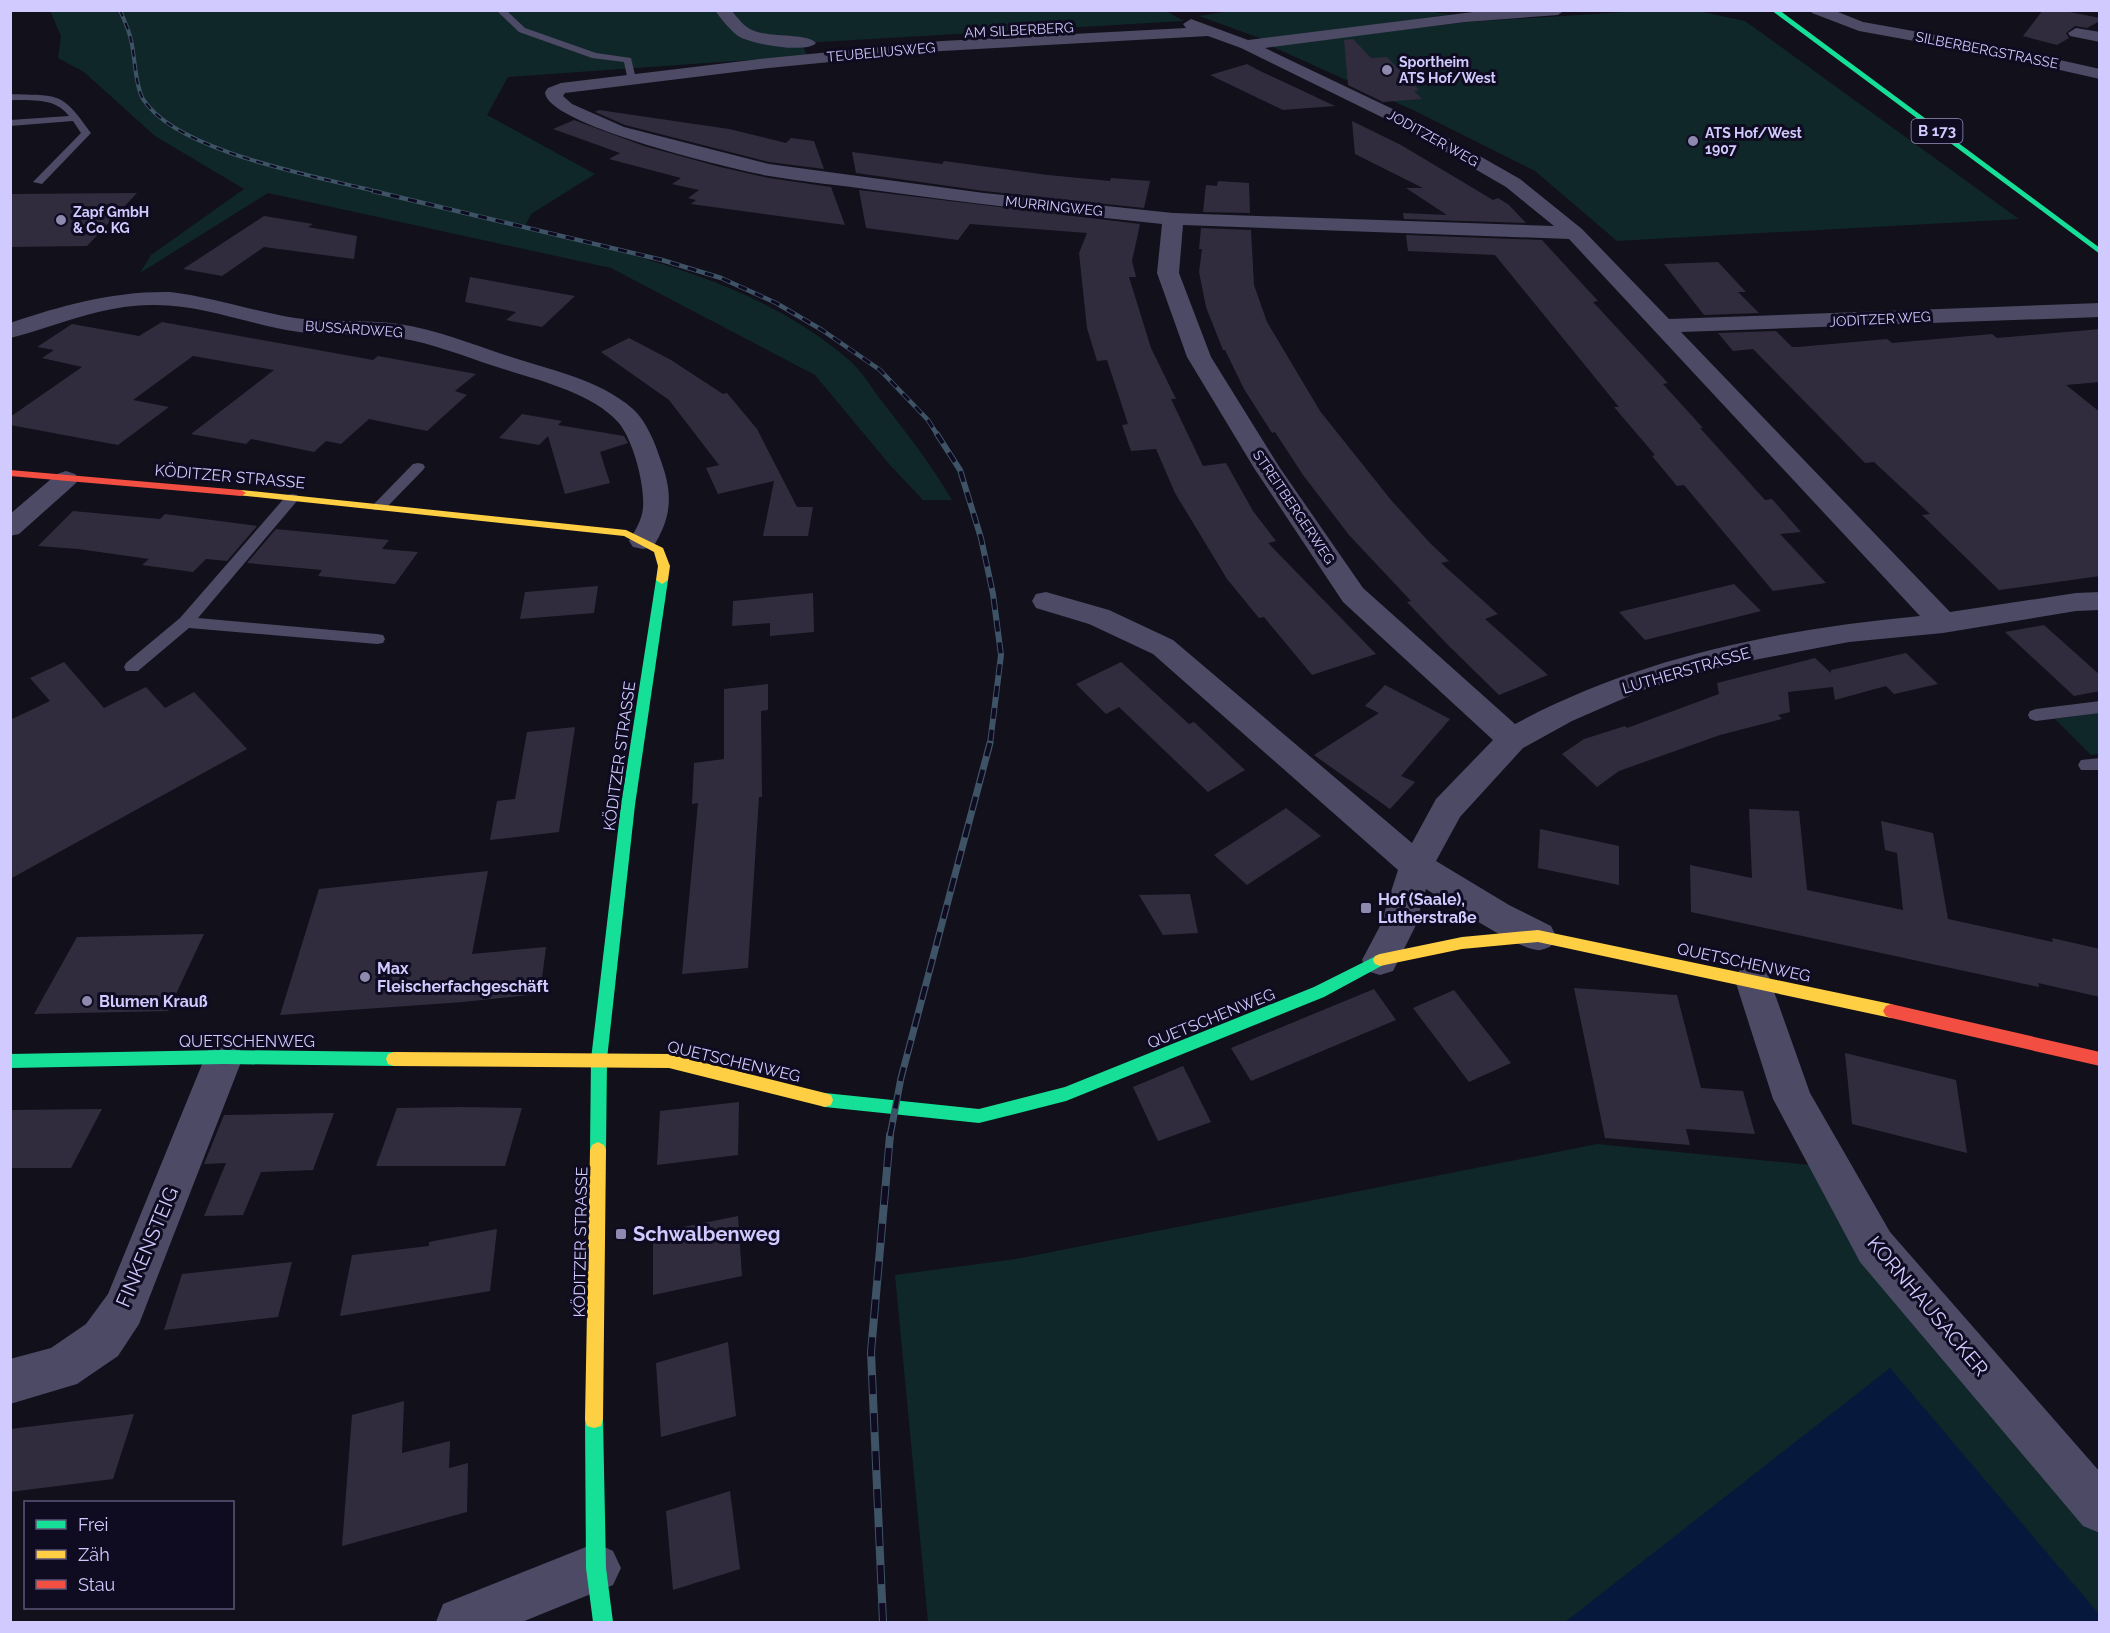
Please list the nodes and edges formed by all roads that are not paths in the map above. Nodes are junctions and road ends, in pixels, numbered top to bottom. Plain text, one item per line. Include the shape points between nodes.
1 (500, 10) edge
2 (722, 10) edge
3 (1558, 10) edge
4 (1774, 10) edge
5 (1818, 10) edge
6 (1879, 10) edge
7 (1179, 19) joint
8 (1873, 28) junction
9 (1210, 31) junction
10 (2076, 33) dead end
11 (2100, 37) edge
12 (1247, 45) junction
13 (2100, 57) edge
14 (2077, 68) junction
15 (2100, 74) edge
16 (631, 79) junction
17 (554, 92) joint
18 (10, 97) edge
19 (75, 118) junction
20 (10, 123) edge
21 (38, 182) dead end
22 (1173, 219) junction
23 (1575, 233) junction
24 (2100, 252) edge
25 (2100, 310) edge
26 (1661, 326) junction
27 (10, 331) edge
28 (418, 467) dead end
29 (10, 473) edge
30 (66, 479) junction
31 (292, 498) junction
32 (379, 507) junction
33 (10, 528) edge
34 (643, 541) junction
35 (1046, 601) dead end
36 (2100, 601) edge
37 (186, 622) junction
38 (1944, 623) junction
39 (377, 639) dead end
40 (132, 667) dead end
41 (2100, 707) edge
42 (2036, 715) dead end
43 (1512, 740) junction
44 (1416, 866) junction
45 (1538, 936) junction
46 (1380, 960) junction
47 (1753, 980) junction
48 (224, 1057) junction
49 (598, 1059) junction
50 (2100, 1059) edge
51 (10, 1061) edge
52 (10, 1382) edge
53 (2100, 1509) edge
54 (596, 1568) junction
55 (461, 1623) edge
56 (603, 1623) edge

1 - 16 lane via 522,30 595,56 628,60
2 - 7 street, AM SILBERBERG via 744,33 767,41 802,44
3 - 12 street via 1465,17
4 - 24 street, B 173
5 - 8 street, SILBERBERGSTRASSE
6 - 8 street
7 - 9 street, JODITZER WEG
8 - 14 street, SILBERBERGSTRASSE
9 - 12 street, JODITZER WEG
9 - 16 street, TEUBELIUSWEG via 942,46
10 - 11 street
12 - 23 street, JODITZER WEG via 1414,126 1513,183
13 - 14 street
14 - 15 street, SILBERBERGSTRASSE
16 - 17 street, TEUBELIUSWEG
17 - 22 street, MURRINGWEG via 554,98 566,108 618,130 768,170
18 - 19 lane via 53,99 66,105
19 - 20 lane
19 - 21 lane via 86,133
22 - 23 street, MURRINGWEG
22 - 43 street, STREITBERGERWEG via 1168,273 1199,357 1267,468 1353,595
23 - 26 street, JODITZER WEG
25 - 26 street, JODITZER WEG
26 - 38 street, JODITZER WEG
27 - 34 street, BUSSARDWEG via 109,301 152,297 221,305 254,318 298,325 424,335 590,392 627,416 649,459 658,505 654,523
28 - 32 lane
29 - 30 street, KÖDITZER STRASSE
30 - 31 street, KÖDITZER STRASSE
30 - 33 street
31 - 32 street, KÖDITZER STRASSE
31 - 37 lane
32 - 34 street, KÖDITZER STRASSE via 626,533
34 - 49 street, KÖDITZER STRASSE via 659,550 663,566 628,805
35 - 44 street via 1099,618 1162,647
36 - 38 street, LUTHERSTRASSE
37 - 39 lane
37 - 40 lane
38 - 43 street, LUTHERSTRASSE via 1849,632 1726,655 1632,684 1561,713
41 - 42 lane
43 - 44 street, LUTHERSTRASSE via 1448,808
44 - 45 street
44 - 46 street, LUTHERSTRASSE via 1397,927
45 - 46 street, QUETSCHENWEG via 1461,943
45 - 47 street, QUETSCHENWEG
46 - 49 street, QUETSCHENWEG via 1319,992 1066,1094 979,1116 826,1100 669,1061
47 - 50 street, QUETSCHENWEG
47 - 53 street, KORNHAUSACKER via 1793,1099 1875,1246
48 - 49 street, QUETSCHENWEG
48 - 51 street, QUETSCHENWEG
48 - 52 street, FINKENSTEIG via 124,1309 102,1340 61,1368
49 - 54 street, KÖDITZER STRASSE via 593,1455
54 - 55 street
54 - 56 street, KÖDITZER STRASSE

